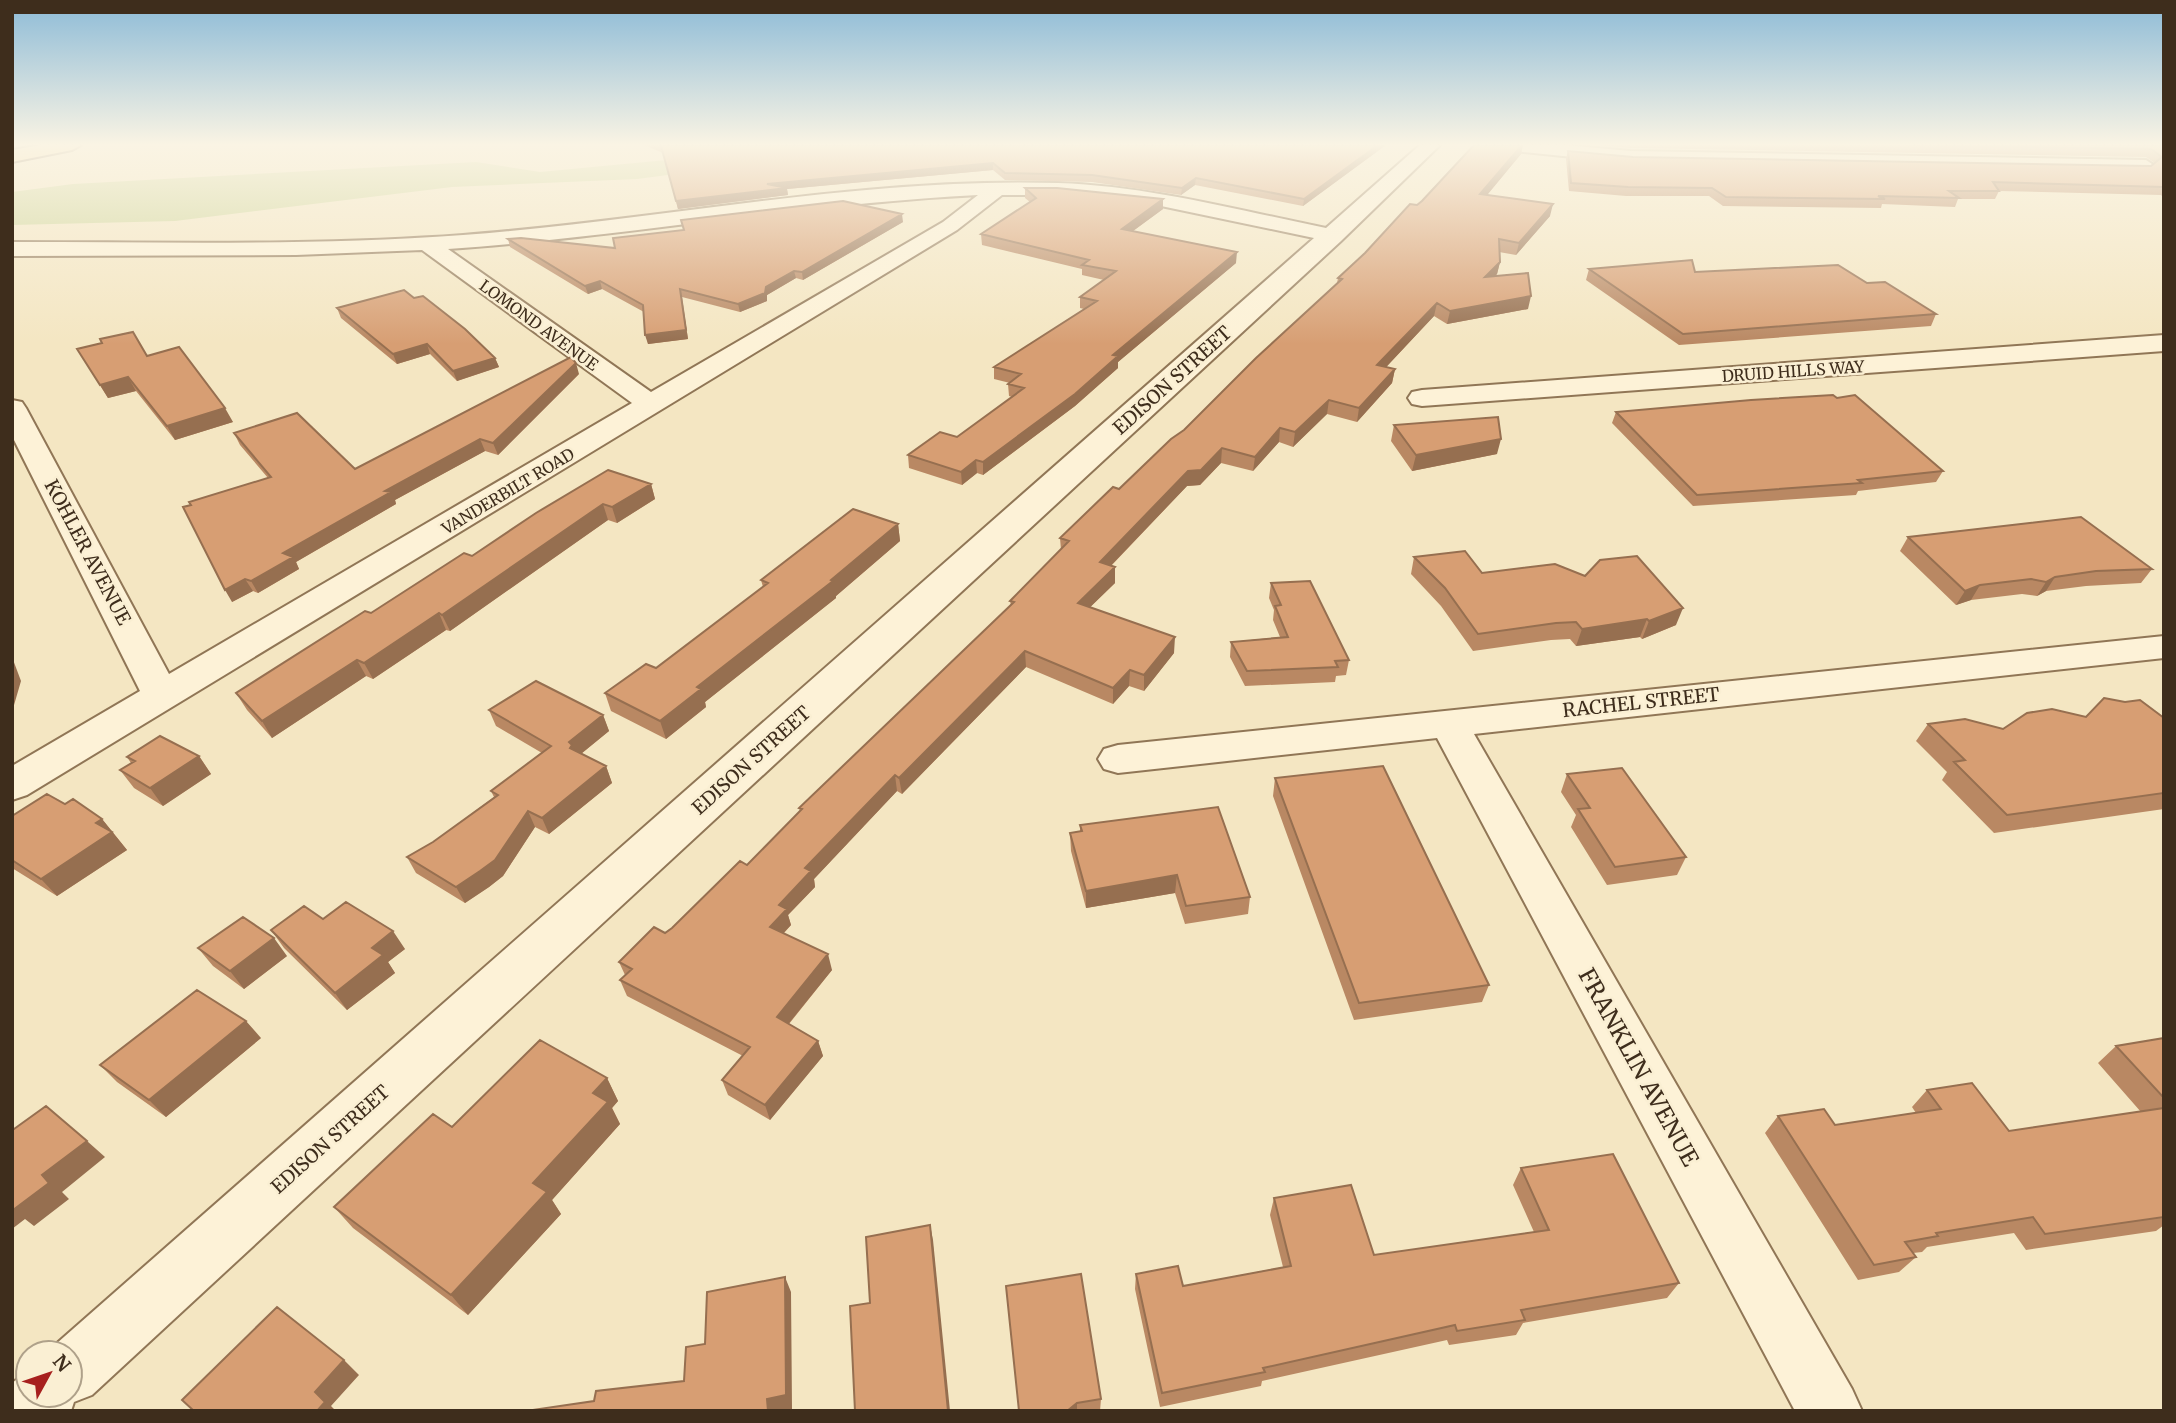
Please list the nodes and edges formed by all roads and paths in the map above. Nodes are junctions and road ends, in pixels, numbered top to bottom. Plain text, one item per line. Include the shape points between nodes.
1 (744, 211) edge
2 (971, 211) edge
3 (1209, 211) edge
4 (1360, 211) edge
5 (1333, 236) junction
6 (427, 244) junction
7 (12, 249) edge
8 (2164, 343) edge
9 (1422, 398) dead end
10 (652, 405) junction
11 (12, 408) edge
12 (2164, 647) edge
13 (162, 696) junction
14 (1448, 722) junction
15 (1118, 759) dead end
16 (12, 785) edge
17 (84, 1360) edge
18 (1830, 1411) edge

1 - 6 street
2 - 10 street, VANDERBILT ROAD
3 - 5 street
4 - 5 street, EDISON STREET
5 - 17 street, EDISON STREET
6 - 7 street
6 - 10 street, LOMOND AVENUE
8 - 9 street, DRUID HILLS WAY
10 - 13 street, VANDERBILT ROAD
11 - 13 street, KOHLER AVENUE
12 - 14 street, RACHEL STREET
13 - 16 street, VANDERBILT ROAD
14 - 15 street, RACHEL STREET
14 - 18 street, FRANKLIN AVENUE

